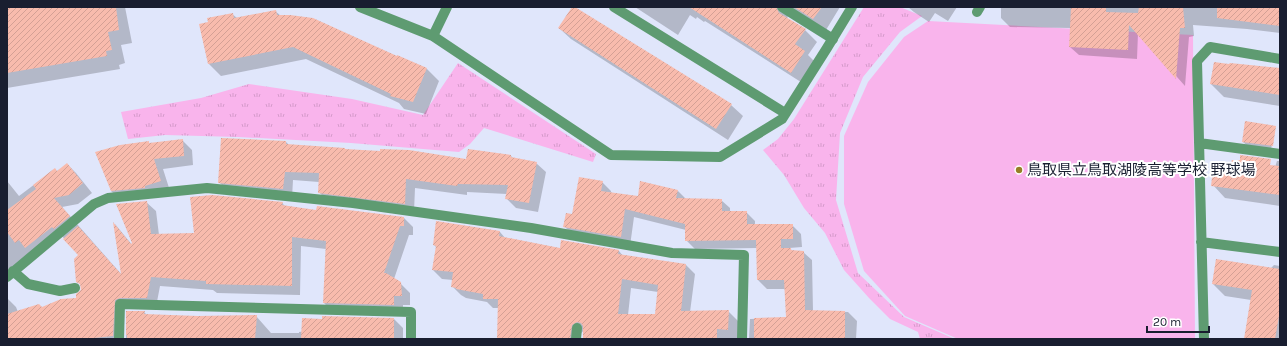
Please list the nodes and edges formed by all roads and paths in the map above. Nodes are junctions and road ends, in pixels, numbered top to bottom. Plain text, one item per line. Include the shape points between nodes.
1 (360, 7) edge
2 (447, 7) edge
3 (614, 7) edge
4 (782, 7) edge
5 (852, 7) edge
6 (433, 36) junction
7 (832, 39) junction
8 (1280, 59) edge
9 (786, 113) junction
10 (1199, 143) junction
11 (1280, 154) edge
12 (1201, 242) junction
13 (1280, 252) edge
14 (10, 274) edge
15 (75, 288) dead end
16 (577, 328) dead end
17 (119, 339) edge
18 (411, 339) edge
19 (576, 339) edge
20 (742, 339) edge
21 (1204, 339) edge

1 - 6 street
2 - 6 street
3 - 9 street
4 - 7 street
5 - 7 street
6 - 9 street via 611,155 720,157 782,119
7 - 9 street
8 - 10 street via 1210,47 1197,61
10 - 11 street
10 - 12 street
12 - 13 street
12 - 21 street
14 - 15 street via 28,284 60,291
14 - 20 street via 94,204 108,198 207,188 353,203 531,228 672,253 744,255
16 - 19 street
17 - 18 street via 120,304 411,312

